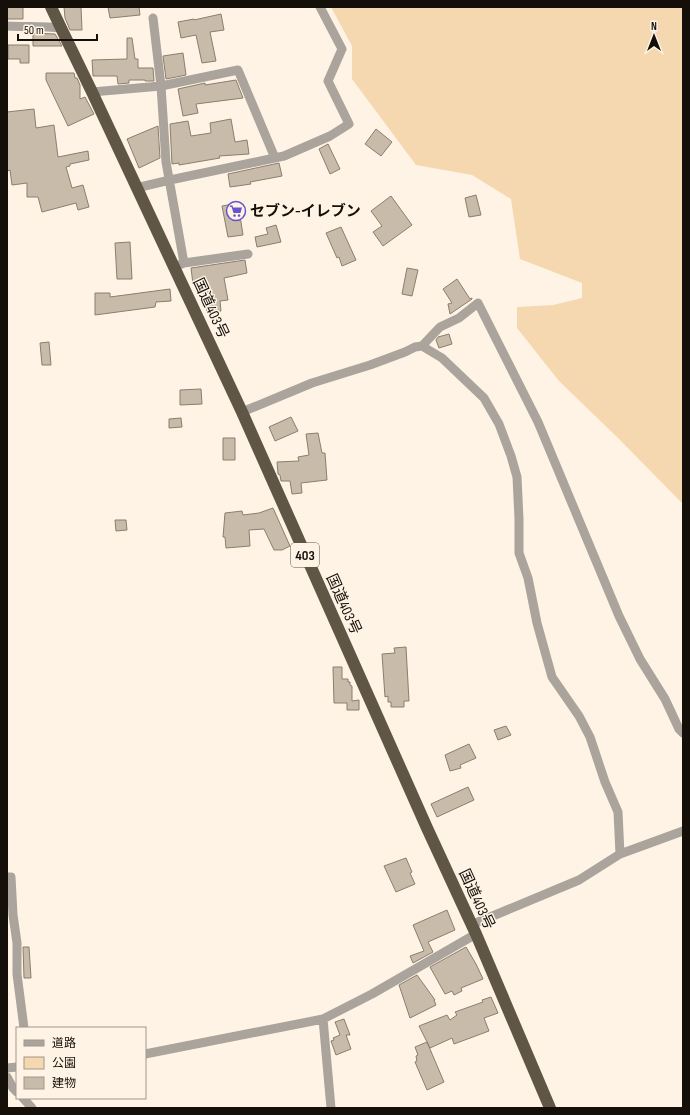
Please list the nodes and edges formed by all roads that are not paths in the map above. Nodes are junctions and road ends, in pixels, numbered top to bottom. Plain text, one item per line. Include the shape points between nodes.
1 (52, 7) edge
2 (320, 7) edge
3 (153, 18) dead end
4 (7, 26) edge
5 (61, 28) junction
6 (161, 86) junction
7 (92, 92) junction
8 (275, 158) junction
9 (170, 180) junction
10 (136, 188) junction
11 (248, 254) dead end
12 (179, 265) junction
13 (422, 346) junction
14 (242, 412) junction
15 (683, 733) edge
16 (683, 831) edge
17 (620, 854) junction
18 (7, 877) edge
19 (474, 929) junction
20 (323, 1020) junction
21 (24, 1027) edge
22 (146, 1054) edge
23 (7, 1077) edge
24 (16, 1091) edge
25 (24, 1099) edge
26 (32, 1108) edge
27 (331, 1108) edge
28 (550, 1108) edge

1 - 5 highway, 国道403号 / 403
2 - 8 street via 342,49 328,81 349,124 330,136
3 - 6 street
4 - 5 street
5 - 7 highway, 国道403号 / 403
6 - 7 street
6 - 8 street via 238,70
6 - 9 street via 166,162
7 - 10 highway, 国道403号 / 403
8 - 9 street
9 - 10 street
9 - 12 street
10 - 12 highway, 国道403号 / 403
11 - 12 street
12 - 14 highway, 国道403号 / 403
13 - 14 street via 312,383
13 - 15 street via 440,327 459,318 478,303 538,422 622,622 640,659
13 - 17 street via 442,358 484,398 502,430 517,477 519,553 528,578 552,678 579,716 590,737 618,812
14 - 19 highway, 国道403号 / 403
16 - 17 street
17 - 19 street via 579,880
18 - 21 street via 11,877 17,974
19 - 20 street via 372,994
19 - 28 highway, 国道403号 / 403
20 - 22 street
20 - 27 street
23 - 24 street
25 - 26 street

